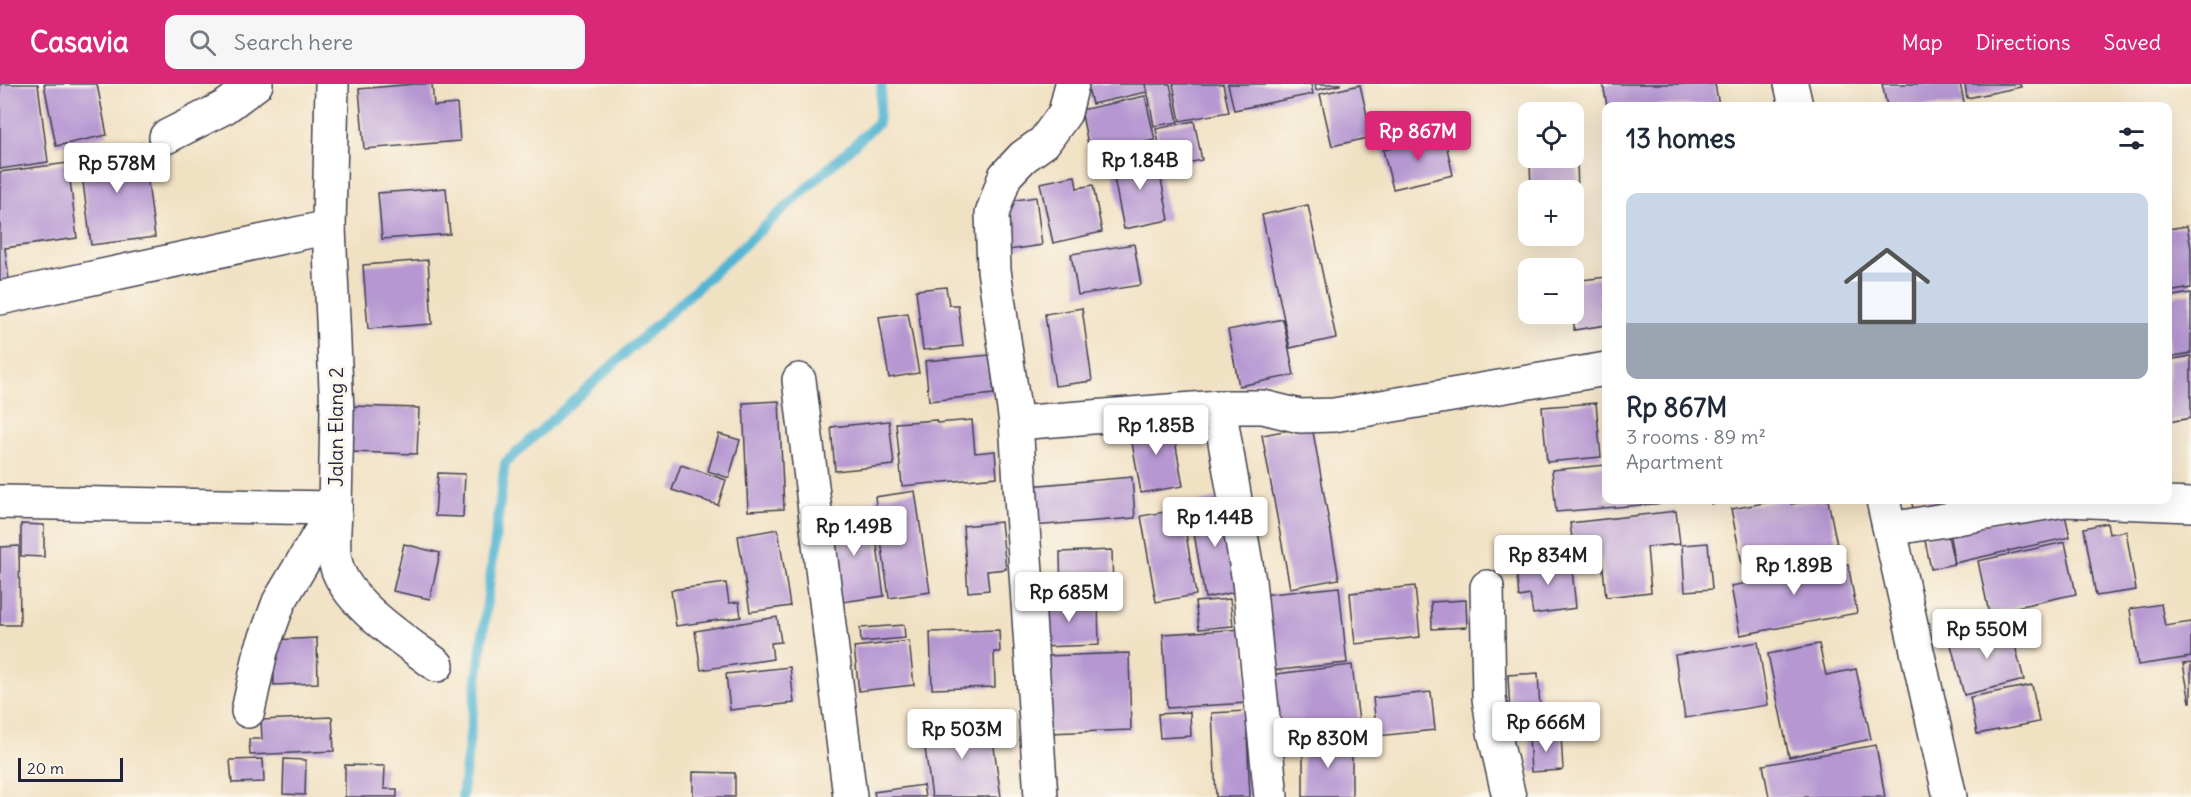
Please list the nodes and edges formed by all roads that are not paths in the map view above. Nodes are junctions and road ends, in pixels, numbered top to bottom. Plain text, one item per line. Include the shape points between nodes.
1 (256, 84) edge
2 (332, 84) edge
3 (1072, 84) edge
4 (1791, 84) edge
5 (1795, 102) edge
6 (166, 136) dead end
7 (329, 227) junction
8 (0, 298) edge
9 (1602, 370) edge
10 (799, 380) dead end
11 (1219, 408) junction
12 (1016, 423) junction
13 (0, 502) edge
14 (2014, 504) edge
15 (2172, 504) edge
16 (2191, 505) edge
17 (335, 508) junction
18 (1886, 514) edge
19 (1487, 587) dead end
20 (437, 665) dead end
21 (248, 711) dead end
22 (850, 797) edge
23 (1041, 797) edge
24 (1271, 797) edge
25 (1509, 797) edge
26 (1950, 797) edge

1 - 6 street via 225,107
2 - 7 street, Jalan Elang 2
3 - 12 street via 1065,113 1044,142 1005,176 992,214 994,270
4 - 5 street
7 - 8 street
7 - 17 street, Jalan Elang 2 via 338,412
9 - 11 street via 1334,415 1300,416 1263,406
10 - 22 street
11 - 12 street
11 - 24 street via 1249,581
12 - 23 street
13 - 17 street, Jalan Elang 2
14 - 18 street
15 - 16 street
17 - 20 street via 335,564 346,586 376,618
17 - 21 street via 279,602 261,651
18 - 26 street
19 - 25 street via 1490,698

